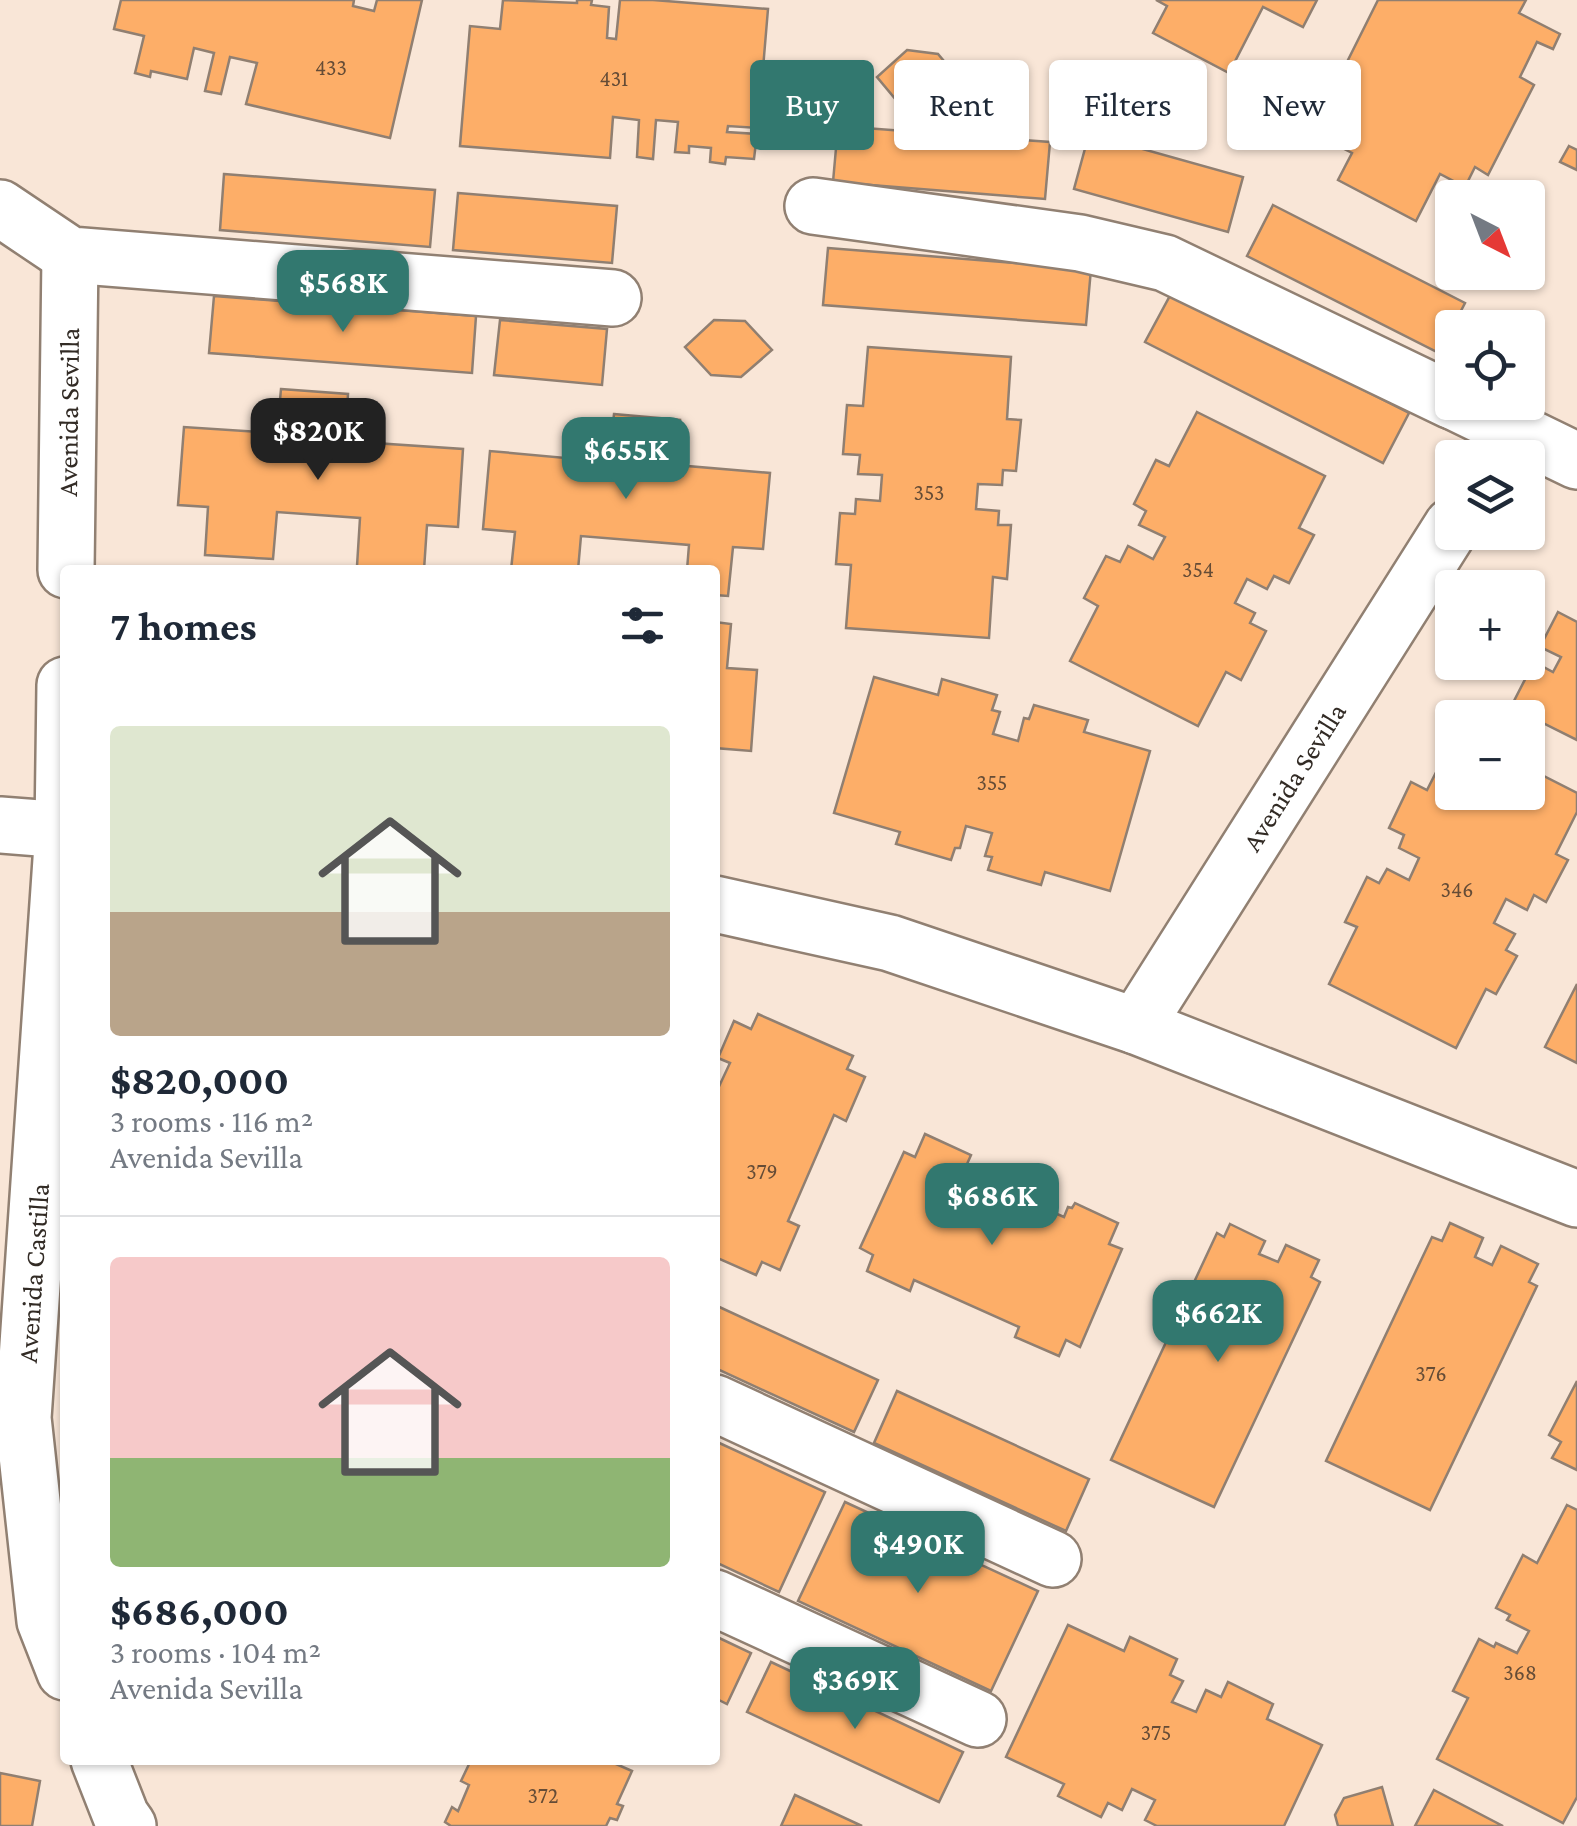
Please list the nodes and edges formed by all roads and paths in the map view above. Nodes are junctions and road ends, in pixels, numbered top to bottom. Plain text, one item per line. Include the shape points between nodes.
1 (814, 206) dead end
2 (0, 208) edge
3 (70, 255) junction
4 (613, 298) dead end
5 (1435, 393) edge
6 (1475, 420) edge
7 (1499, 440) edge
8 (1545, 454) edge
9 (1577, 461) edge
10 (1437, 550) edge
11 (66, 565) edge
12 (0, 825) edge
13 (60, 830) edge
14 (60, 897) edge
15 (720, 905) edge
16 (1136, 1026) junction
17 (1577, 1199) edge
18 (720, 1406) edge
19 (29, 1417) edge
20 (1053, 1559) dead end
21 (720, 1600) edge
22 (60, 1659) edge
23 (978, 1720) dead end
24 (101, 1765) edge
25 (128, 1826) edge

1 - 5 street via 1080,242 1165,263
2 - 3 street
3 - 4 street
3 - 11 street, Avenida Sevilla
6 - 7 street
8 - 9 street
10 - 16 street, Avenida Sevilla
12 - 13 street
14 - 19 street, Avenida Castilla
15 - 16 street via 890,943
16 - 17 street
18 - 20 street
19 - 22 street, Avenida Castilla via 45,1621
21 - 23 street
24 - 25 street

